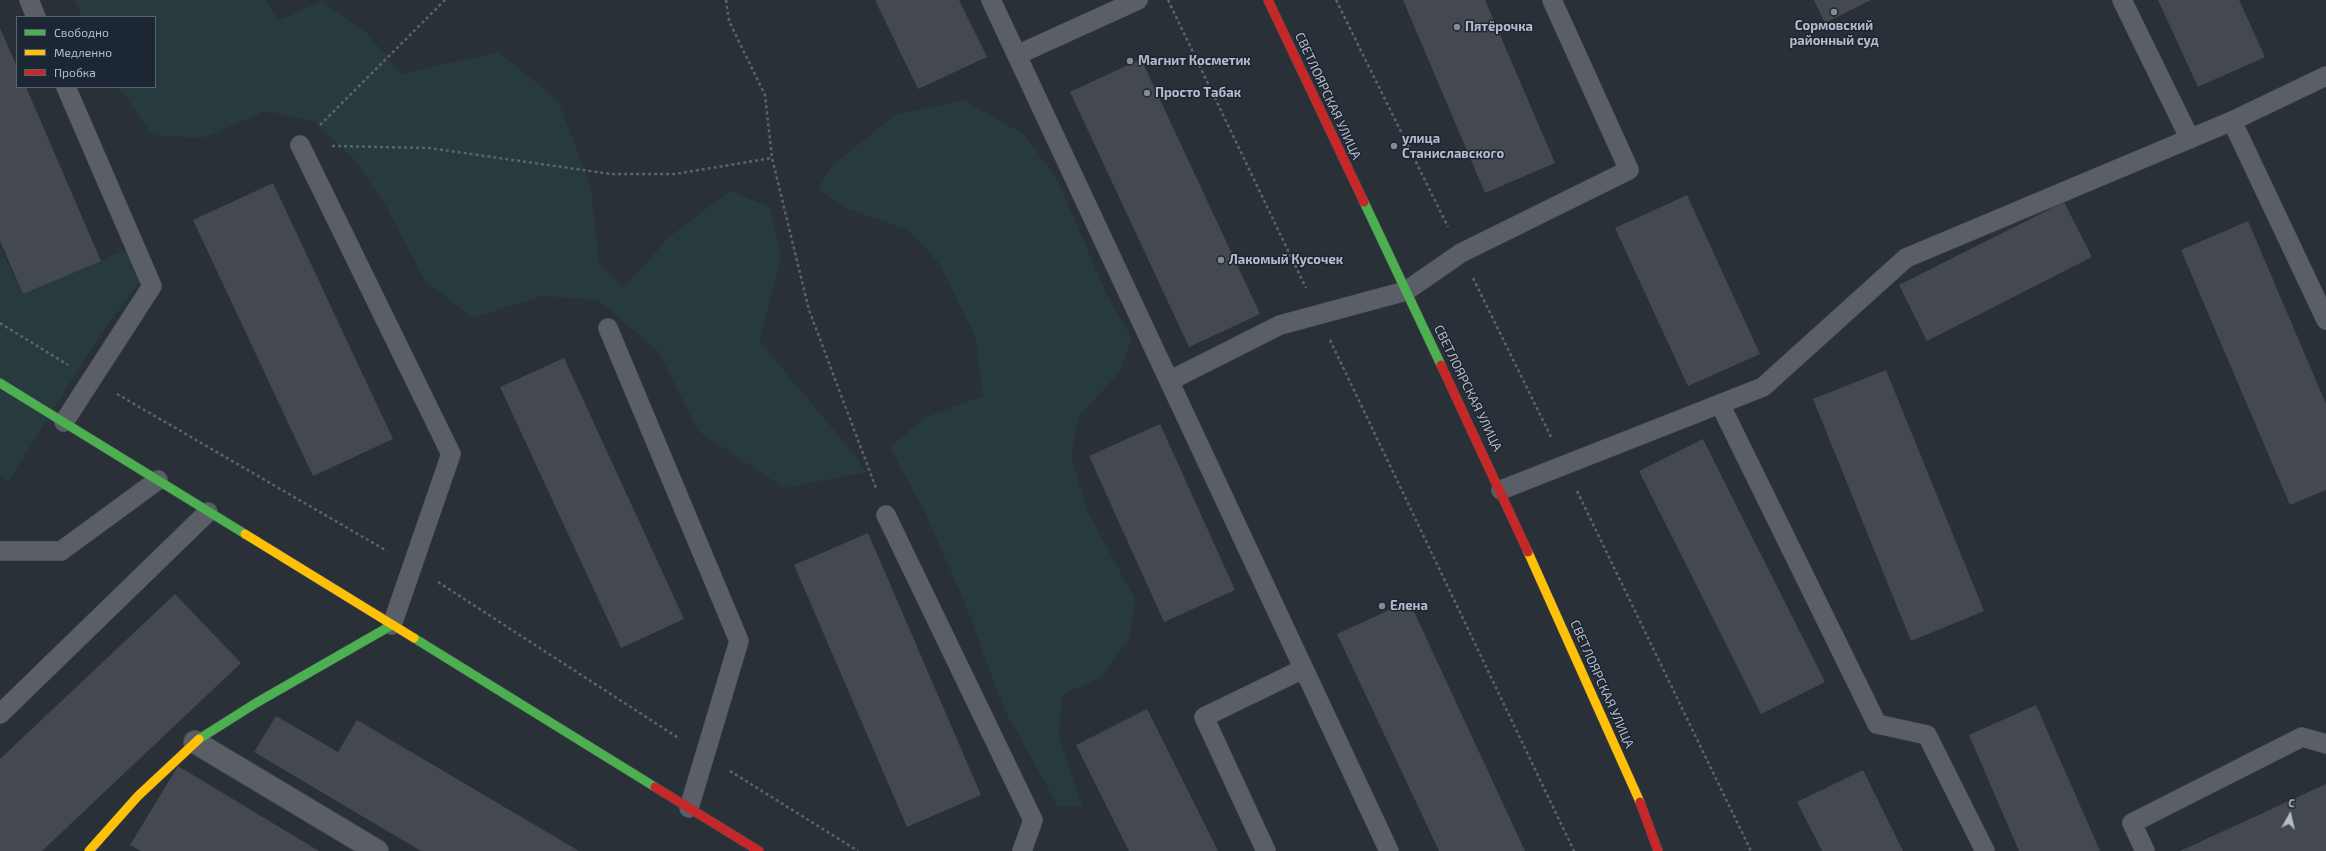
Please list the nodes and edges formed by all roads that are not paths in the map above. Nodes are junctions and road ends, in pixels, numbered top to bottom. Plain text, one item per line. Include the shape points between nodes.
1 (29, 0) edge
2 (991, 0) edge
3 (1138, 0) edge
4 (1268, 0) edge
5 (1552, 0) edge
6 (2122, 0) edge
7 (36, 16) edge
8 (1017, 56) junction
9 (2326, 76) edge
10 (66, 88) edge
11 (2232, 121) junction
12 (2190, 139) junction
13 (300, 145) road end
14 (1406, 291) junction
15 (2326, 320) edge
16 (608, 328) dead end
17 (1169, 381) junction
18 (0, 383) edge
19 (1720, 404) junction
20 (64, 422) junction
21 (158, 480) junction
22 (1501, 490) junction
23 (208, 512) junction
24 (886, 515) road end
25 (0, 551) edge
26 (392, 624) junction
27 (1303, 669) junction
28 (0, 714) edge
29 (195, 742) junction
30 (2326, 744) edge
31 (1636, 792) junction
32 (689, 808) junction
33 (89, 851) edge
34 (377, 851) edge
35 (759, 851) edge
36 (1022, 851) edge
37 (1266, 851) edge
38 (1389, 851) edge
39 (1658, 851) edge
40 (1669, 851) edge
41 (1985, 851) edge
42 (2145, 851) edge

1 - 7 lane
2 - 8 lane
3 - 8 lane
4 - 14 street, СВЕТЛОЯРСКАЯ УЛИЦА
5 - 14 lane via 1629,170 1461,253
6 - 12 lane
8 - 17 lane
9 - 11 lane
10 - 20 lane via 152,286
11 - 12 lane
11 - 15 lane
12 - 19 lane via 1906,258 1763,387
13 - 26 lane via 452,454
14 - 17 lane via 1280,326
14 - 22 street, СВЕТЛОЯРСКАЯ УЛИЦА
16 - 32 lane via 739,641
17 - 27 lane
18 - 20 street
19 - 22 lane
19 - 41 lane via 1877,724 1927,735
20 - 21 street
21 - 23 street
21 - 25 lane via 60,551
22 - 31 street, СВЕТЛОЯРСКАЯ УЛИЦА
23 - 26 street
23 - 28 lane
24 - 36 lane via 1033,820
26 - 29 street via 256,703
26 - 32 street
27 - 37 lane via 1204,717
27 - 38 lane
29 - 33 street via 138,796
29 - 34 street
30 - 42 lane via 2302,737 2132,823
31 - 39 street
31 - 40 street
32 - 35 street

